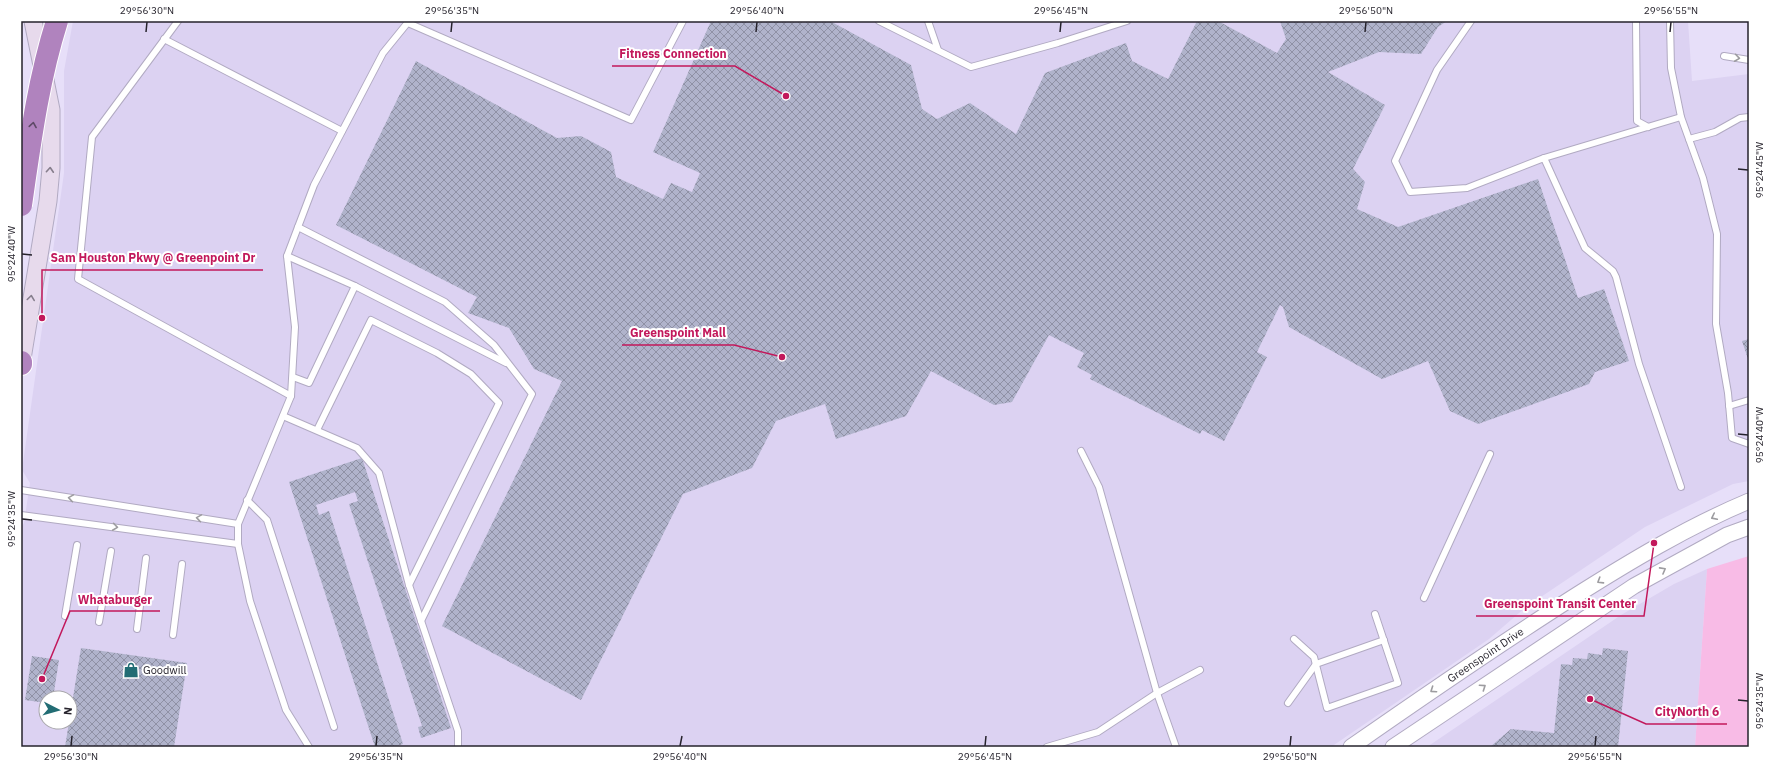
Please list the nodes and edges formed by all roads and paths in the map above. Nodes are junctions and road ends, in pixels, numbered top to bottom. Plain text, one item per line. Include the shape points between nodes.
1 (57, 21) edge
2 (178, 21) edge
3 (683, 21) edge
4 (879, 21) edge
5 (928, 21) edge
6 (1127, 21) edge
7 (1471, 21) edge
8 (1636, 21) edge
9 (1670, 21) edge
10 (409, 22) edge
11 (34, 24) edge
12 (164, 39) junction
13 (938, 50) junction
14 (1724, 56) dead end
15 (1749, 60) edge
16 (1681, 117) junction
17 (1749, 117) edge
18 (1648, 127) junction
19 (342, 131) junction
20 (1689, 139) junction
21 (1544, 158) junction
22 (21, 205) edge
23 (298, 227) junction
24 (287, 256) junction
25 (355, 286) junction
26 (21, 364) edge
27 (509, 365) junction
28 (293, 377) junction
29 (292, 396) junction
30 (1749, 400) edge
31 (1729, 406) junction
32 (283, 416) junction
33 (317, 430) junction
34 (1749, 444) edge
35 (1081, 451) dead end
36 (1490, 454) dead end
37 (1681, 487) dead end
38 (21, 490) edge
39 (247, 500) junction
40 (1749, 501) edge
41 (21, 515) edge
42 (238, 524) junction
43 (1749, 527) edge
44 (238, 544) junction
45 (77, 545) dead end
46 (111, 551) dead end
47 (146, 558) dead end
48 (182, 564) dead end
49 (409, 584) junction
50 (1424, 598) dead end
51 (1375, 614) dead end
52 (65, 616) dead end
53 (420, 621) junction
54 (99, 622) dead end
55 (137, 629) dead end
56 (173, 635) dead end
57 (1294, 639) dead end
58 (1384, 640) junction
59 (1316, 664) junction
60 (1200, 670) dead end
61 (1157, 694) junction
62 (1288, 703) dead end
63 (334, 727) dead end
64 (309, 747) edge
65 (458, 747) edge
66 (1047, 747) edge
67 (1176, 747) edge
68 (1351, 747) edge
69 (1393, 747) edge

22 -> 1 highway, bridge via 37,102 48,49
2 - 12 lane
3 - 10 lane via 631,120
4 - 13 lane
5 - 13 lane
6 - 13 lane via 971,67
7 - 21 lane via 1437,70 1395,161 1410,192 1467,188
8 - 18 lane via 1637,121
9 - 16 lane via 1671,68
10 - 19 lane via 383,53
26 -> 11 main road via 48,201 51,161 51,110
12 - 19 lane
12 - 29 lane via 92,137 78,279
14 -> 15 lane
16 - 18 lane
16 - 20 lane
17 - 20 lane via 1740,118 1715,132
18 - 21 lane
19 - 23 lane via 314,185
20 - 31 lane via 1703,178 1717,234 1716,324
21 - 37 lane via 1585,248 1613,271 1616,277 1639,364
23 - 24 lane
23 - 27 lane via 445,302 494,345
24 - 25 lane
24 - 28 lane via 295,327
25 - 27 lane
25 - 28 lane via 309,383
27 - 53 lane via 532,394
28 - 29 lane
29 - 32 lane
30 - 31 lane
31 - 34 lane via 1732,438
32 - 33 lane
32 - 39 lane
33 - 49 lane via 357,448 380,473
33 - 49 lane via 371,320 437,353 471,374 499,403
35 - 61 lane via 1099,487
36 - 50 lane
42 -> 38 lane
39 - 42 lane
39 - 63 lane via 267,520
40 -> 68 street, Greenspoint Drive via 1700,523 1610,575 1491,651
41 -> 44 lane
42 - 44 lane
69 -> 43 street via 1634,586 1727,535
44 - 64 lane via 250,601 286,710
45 - 52 lane
46 - 54 lane
47 - 55 lane
48 - 56 lane
49 - 53 lane
51 - 58 lane
53 - 65 lane via 458,731
57 - 59 lane via 1314,657
58 - 59 lane
58 - 59 lane via 1398,683 1391,686 1327,708
59 - 62 lane
60 - 61 lane
61 - 66 lane via 1098,732
61 - 67 lane

